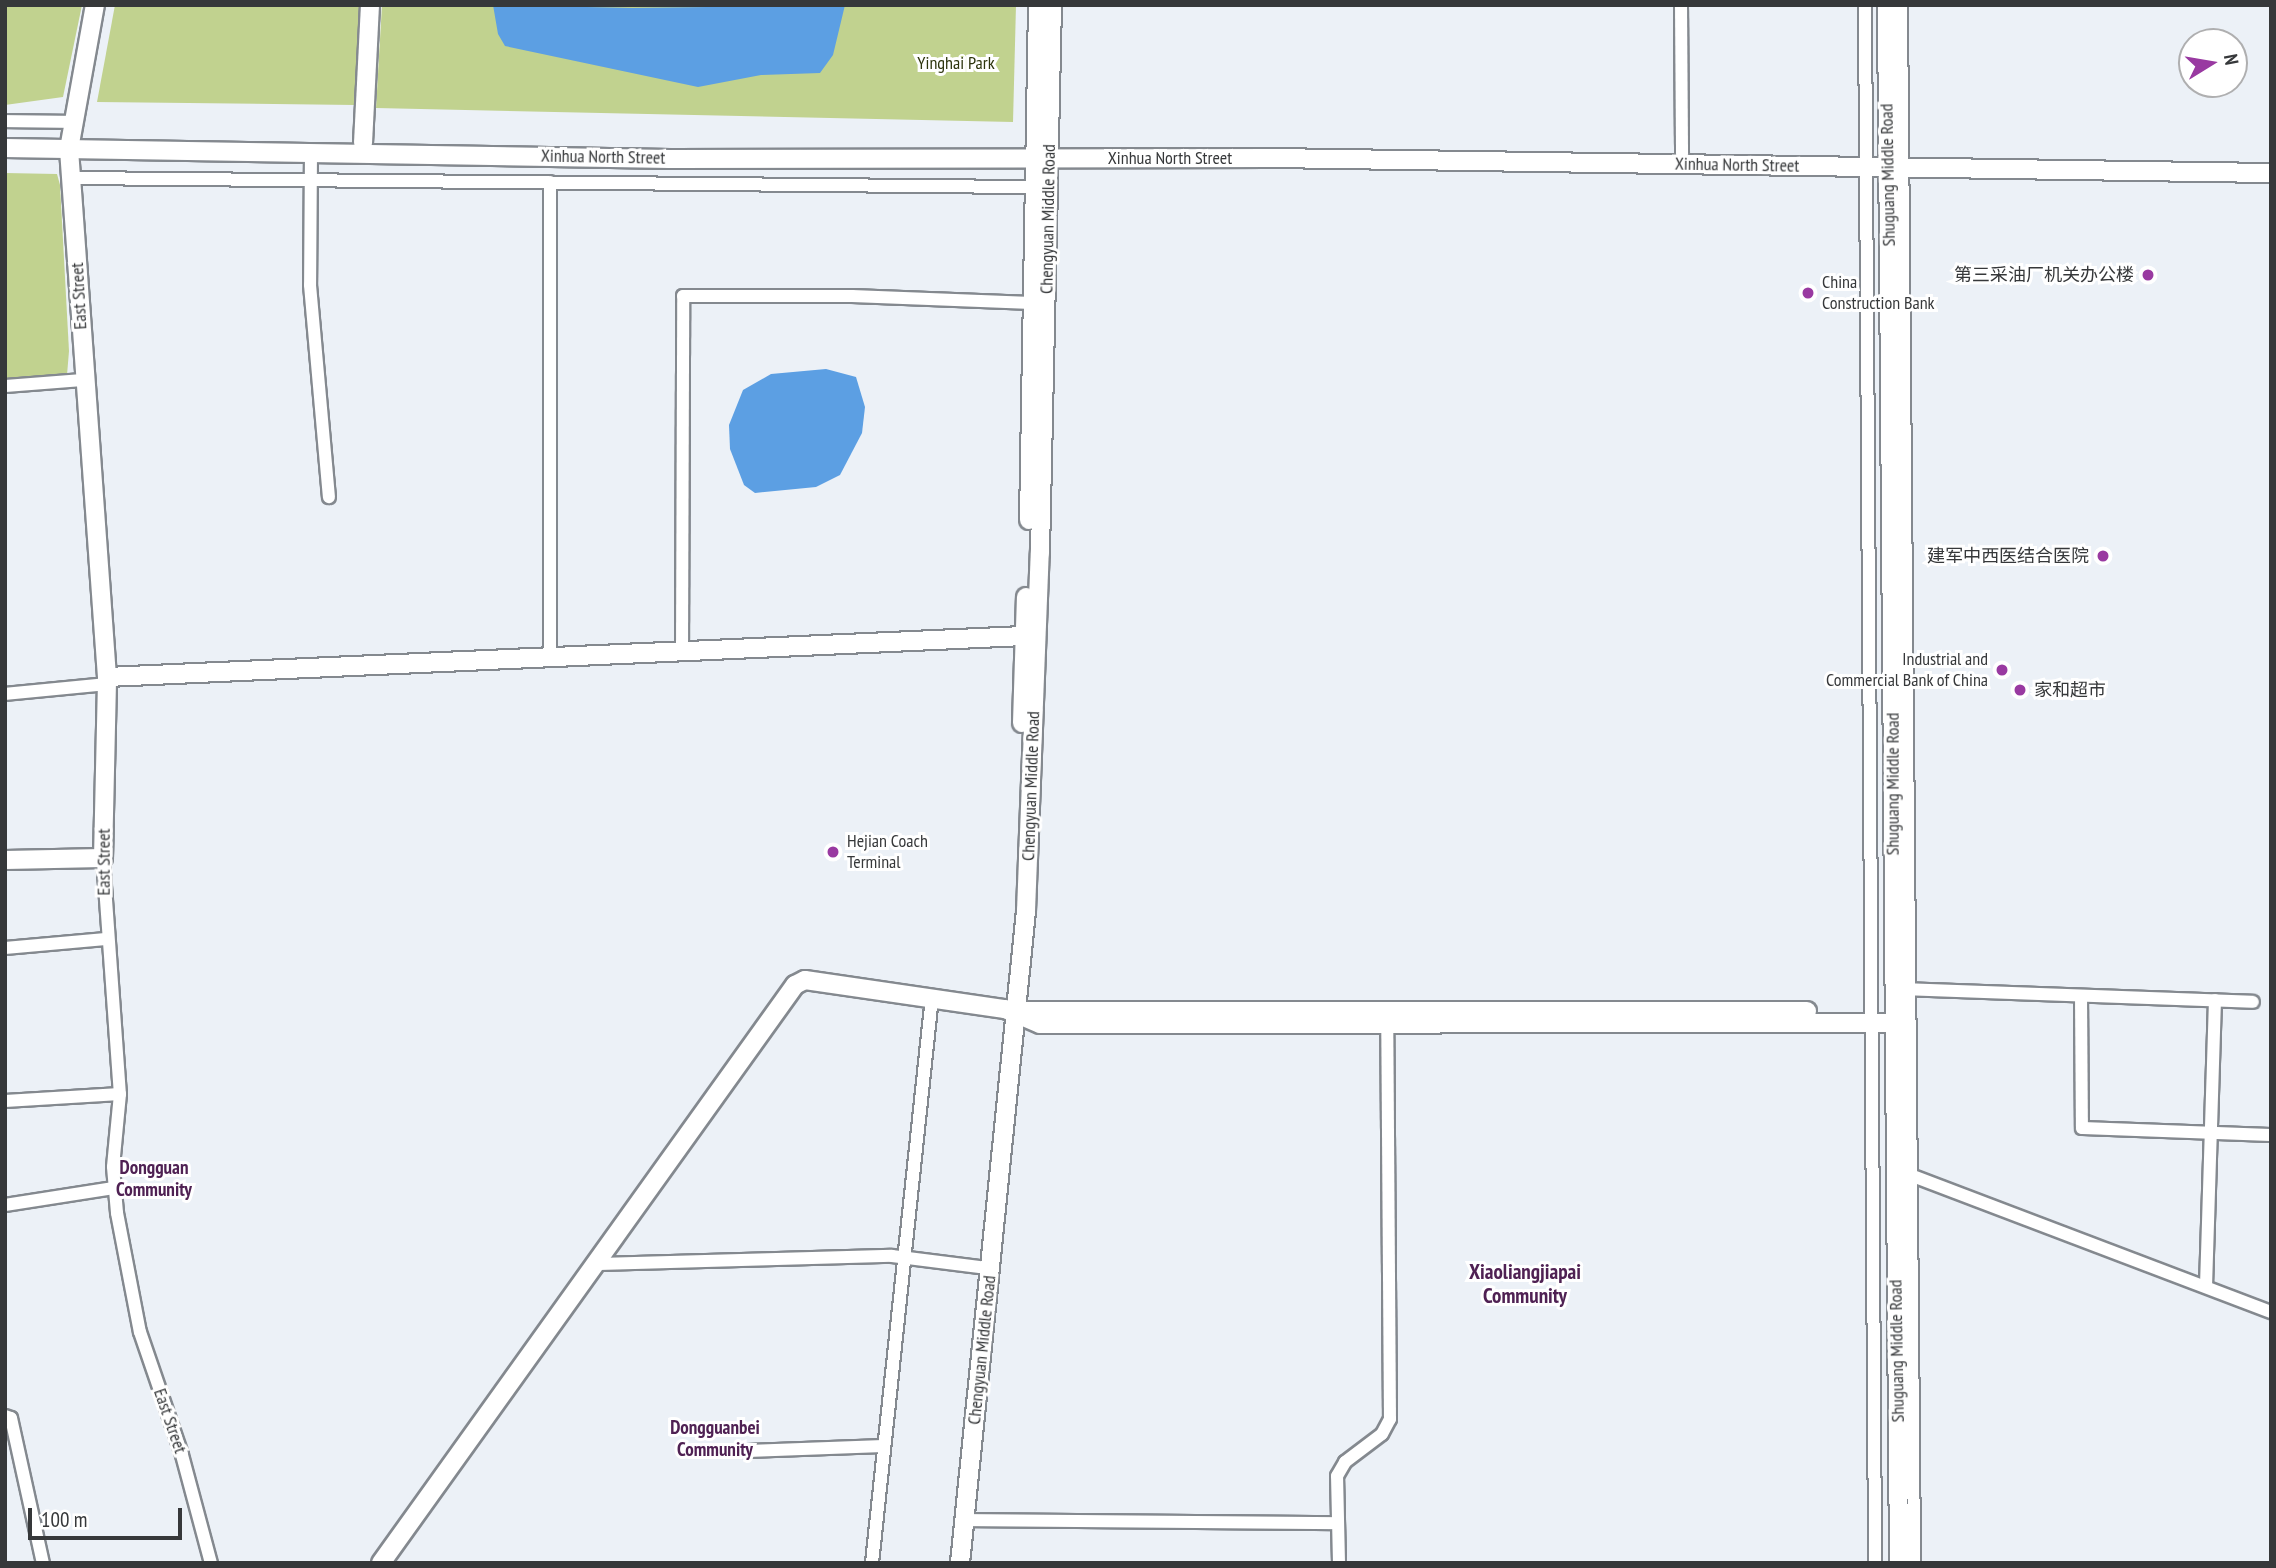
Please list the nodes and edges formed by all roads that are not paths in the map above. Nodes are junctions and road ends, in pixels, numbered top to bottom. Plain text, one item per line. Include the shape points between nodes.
1 (94, 5) edge
2 (370, 5) edge
3 (1038, 5) edge
4 (1052, 5) edge
5 (1681, 5) edge
6 (1865, 5) edge
7 (1876, 5) edge
8 (1887, 5) edge
9 (1901, 5) edge
10 (5, 121) edge
11 (71, 136) junction
12 (5, 137) edge
13 (363, 143) junction
14 (5, 148) edge
15 (311, 152) junction
16 (1042, 153) junction
17 (1682, 154) junction
18 (1883, 162) junction
19 (2271, 163) edge
20 (2271, 173) edge
21 (71, 178) junction
22 (311, 180) junction
23 (550, 182) junction
24 (1034, 187) junction
25 (1032, 303) junction
26 (83, 380) junction
27 (5, 386) edge
28 (329, 497) dead end
29 (1024, 636) junction
30 (682, 652) junction
31 (550, 655) junction
32 (107, 680) junction
33 (5, 694) edge
34 (103, 858) junction
35 (5, 860) edge
36 (106, 939) junction
37 (5, 948) edge
38 (1901, 989) junction
39 (2081, 996) junction
40 (932, 997) junction
41 (2215, 1000) junction
42 (2253, 1002) dead end
43 (1011, 1010) junction
44 (1883, 1017) junction
45 (1387, 1024) junction
46 (120, 1094) junction
47 (5, 1101) edge
48 (2210, 1133) junction
49 (2271, 1135) edge
50 (1903, 1173) junction
51 (114, 1188) junction
52 (5, 1205) edge
53 (903, 1257) junction
54 (599, 1264) junction
55 (979, 1267) junction
56 (2206, 1286) junction
57 (2271, 1312) edge
58 (5, 1416) edge
59 (884, 1446) junction
60 (747, 1451) dead end
61 (964, 1520) junction
62 (1338, 1523) junction
63 (43, 1563) edge
64 (211, 1563) edge
65 (381, 1563) edge
66 (872, 1563) edge
67 (949, 1563) edge
68 (960, 1563) edge
69 (1339, 1563) edge
70 (1875, 1563) edge
71 (1888, 1563) edge
72 (1899, 1563) edge
73 (1914, 1563) edge

1 - 11 main road, East Street
2 - 13 main road
3 - 16 main road, Chengyuan Middle Road
4 - 16 main road, Chengyuan Middle Road
5 - 17 street
6 - 18 street
7 - 18 main road, Shuguang Middle Road
8 - 18 main road, Shuguang Middle Road
9 - 18 street
10 - 11 street
11 - 12 main road
11 - 13 main road, Xinhua North Street
11 - 14 main road
11 - 15 main road, Xinhua North Street
11 - 21 main road, East Street
13 - 16 main road, Xinhua North Street
15 - 16 main road, Xinhua North Street
15 - 22 street
16 - 17 main road, Xinhua North Street
16 - 18 main road, Xinhua North Street
16 - 24 main road, Chengyuan Middle Road
16 - 43 main road, Chengyuan Middle Road via 1032,765
17 - 18 main road, Xinhua North Street
18 - 19 main road, Xinhua North Street
18 - 20 main road, Xinhua North Street
18 - 38 main road, Shuguang Middle Road
18 - 44 main road, Shuguang Middle Road
21 - 22 street
21 - 26 main road, East Street
22 - 23 street
22 - 28 street via 310,285
23 - 24 street
23 - 31 street
24 - 25 main road, Chengyuan Middle Road
25 - 29 main road, Chengyuan Middle Road
25 - 30 street via 683,296
26 - 27 street
26 - 32 main road, East Street
29 - 30 main road
29 - 43 main road, Chengyuan Middle Road
30 - 31 main road
31 - 32 main road
32 - 33 street
32 - 34 main road, East Street
34 - 35 main road
34 - 36 street, East Street
36 - 37 street
36 - 46 street, East Street
38 - 39 street
38 - 44 main road, Shuguang Middle Road
38 - 50 street
39 - 41 street
39 - 48 street via 2082,1128
40 - 43 main road
40 - 53 street
40 - 54 main road via 817,979 795,985
41 - 42 street
41 - 48 street
43 - 44 main road
43 - 45 main road via 1040,1024
43 - 55 main road, Chengyuan Middle Road
43 - 61 main road, Chengyuan Middle Road
44 - 45 main road
44 - 50 main road, Shuguang Middle Road
44 - 70 street
44 - 71 main road, Shuguang Middle Road
45 - 62 street via 1390,1419 1382,1434 1340,1469
46 - 47 street
46 - 51 street, East Street
48 - 49 street
48 - 56 street
50 - 56 street
50 - 72 main road, Shuguang Middle Road
50 - 73 street
51 - 52 street
51 - 64 street, East Street via 140,1332 182,1455
53 - 54 street
53 - 55 street
53 - 59 street
54 - 65 main road
55 - 67 main road, Chengyuan Middle Road
56 - 57 street
58 - 63 street via 11,1418
59 - 60 street
59 - 66 street
61 - 62 street
61 - 68 main road, Chengyuan Middle Road
62 - 69 street

